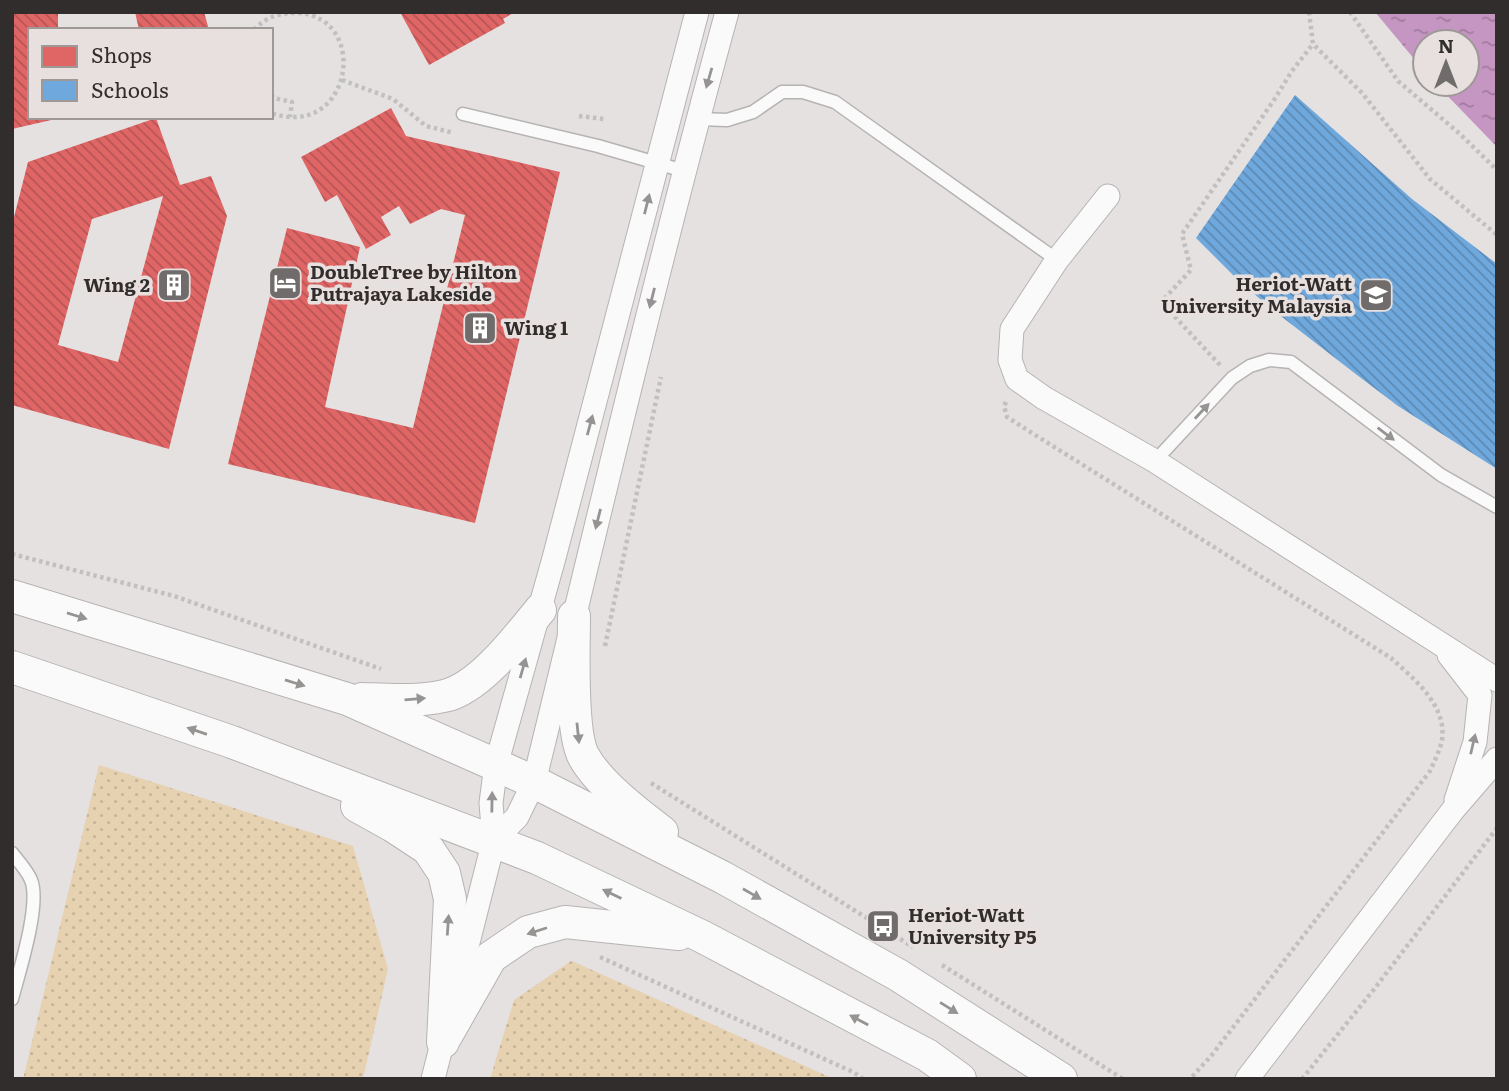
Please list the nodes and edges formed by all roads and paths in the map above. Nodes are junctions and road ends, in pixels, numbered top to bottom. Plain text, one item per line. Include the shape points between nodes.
1 (697, 12) edge
2 (727, 12) edge
3 (1309, 12) edge
4 (1350, 12) edge
5 (256, 28) edge
6 (1313, 44) junction
7 (273, 97) edge
8 (273, 113) edge
9 (463, 114) dead end
10 (579, 116) dead end
11 (290, 117) junction
12 (604, 120) dead end
13 (698, 120) junction
14 (657, 163) junction
15 (1497, 170) edge
16 (684, 171) junction
17 (1108, 196) dead end
18 (1497, 235) edge
19 (1057, 260) junction
20 (662, 372) dead end
21 (1233, 378) junction
22 (1017, 379) junction
23 (1155, 461) junction
24 (1497, 507) edge
25 (12, 554) edge
26 (12, 596) edge
27 (540, 610) junction
28 (574, 616) junction
29 (1437, 640) junction
30 (603, 654) dead end
31 (12, 667) edge
32 (383, 670) dead end
33 (1497, 680) edge
34 (346, 699) junction
35 (232, 742) junction
36 (1497, 759) edge
37 (496, 765) junction
38 (646, 780) dead end
39 (1497, 780) edge
40 (534, 782) junction
41 (1453, 810) junction
42 (1497, 828) edge
43 (494, 840) junction
44 (12, 853) edge
45 (722, 877) junction
46 (701, 936) junction
47 (914, 948) dead end
48 (594, 954) dead end
49 (937, 962) dead end
50 (12, 999) edge
51 (443, 1042) junction
52 (1061, 1078) edge
53 (433, 1079) edge
54 (863, 1079) edge
55 (960, 1079) edge
56 (1124, 1079) edge
57 (1190, 1079) edge
58 (1247, 1079) edge
59 (1302, 1079) edge

1 - 14 street
2 -> 13 street
3 - 6 path
4 - 15 path via 1398,81
5 - 11 path via 270,17 304,14 320,20 342,46 345,63 337,93 317,111
6 - 18 path via 1362,93 1430,179
6 - 21 path via 1182,234 1191,270 1161,302
7 - 11 path via 292,102
8 - 11 path
9 - 14 lane
10 - 12 path
13 - 16 street
13 - 19 lane via 727,120 753,112 782,92 803,92 835,102
14 - 16 lane
27 -> 14 street
16 -> 28 street
17 - 19 street
19 - 22 street via 1012,329 1010,360
20 - 30 path
23 -> 21 lane
21 -> 24 lane via 1269,360 1291,362 1441,475
22 - 23 street
22 - 57 path via 1004,406 1007,417 1391,658 1421,686 1441,716 1442,740 1430,771
23 - 29 street
25 - 32 path via 174,596
26 -> 34 street
34 -> 27 street via 447,696 478,678
37 -> 27 street
28 - 40 street
28 -> 45 street via 576,723 584,758 615,793
29 - 33 street
41 -> 29 street via 1475,742 1479,695
35 -> 31 street
34 - 37 street
35 - 43 street
51 -> 35 street via 450,899 444,873 428,849
36 - 41 street
37 - 40 street
43 -> 37 street via 491,803
38 - 47 path
39 - 41 street
40 - 43 street via 517,817
40 - 45 street
41 - 58 street
42 - 59 path
46 -> 43 street
43 - 51 street
44 - 50 lane via 31,878 35,892
45 -> 52 street via 898,975
46 -> 51 street via 565,922 528,932 491,957
55 -> 46 street via 927,1055
48 - 54 path
49 - 56 path
51 - 53 street

